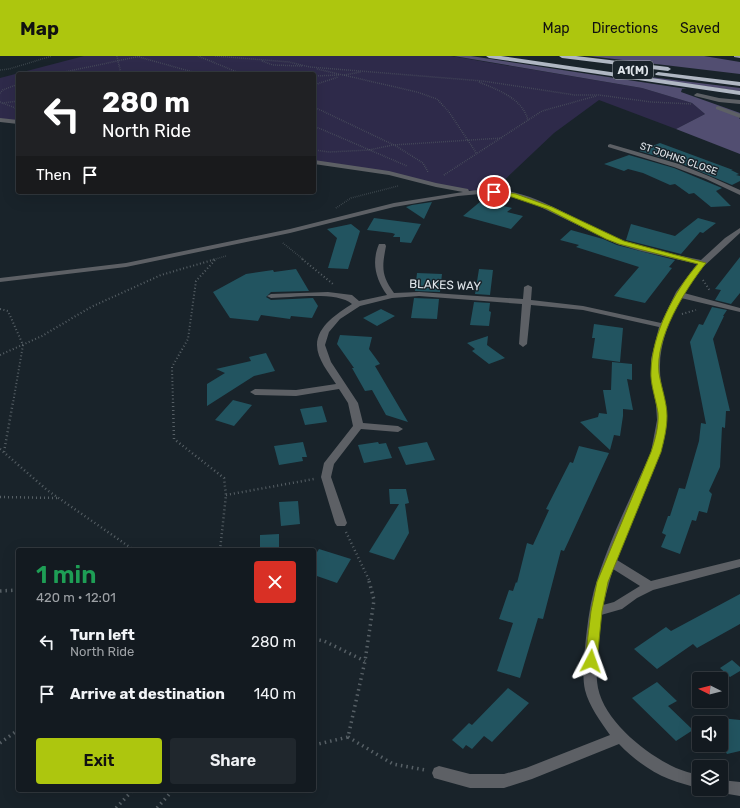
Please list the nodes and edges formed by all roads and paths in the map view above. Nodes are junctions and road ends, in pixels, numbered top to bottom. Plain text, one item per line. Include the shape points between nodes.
1 (52, 56) edge
2 (118, 56) edge
3 (137, 56) edge
4 (141, 56) edge
5 (198, 56) edge
6 (215, 56) edge
7 (489, 56) edge
8 (527, 56) edge
9 (562, 56) edge
10 (736, 56) edge
11 (740, 57) edge
12 (259, 59) junction
13 (118, 61) junction
14 (310, 67) junction
15 (0, 70) edge
16 (65, 72) edge
17 (121, 72) edge
18 (193, 72) edge
19 (237, 72) edge
20 (365, 72) junction
21 (342, 75) junction
22 (316, 76) edge
23 (740, 78) edge
24 (476, 81) junction
25 (316, 84) edge
26 (740, 84) edge
27 (16, 85) edge
28 (0, 92) edge
29 (740, 93) edge
30 (599, 95) junction
31 (697, 95) dead end
32 (16, 101) edge
33 (1, 102) edge
34 (740, 102) edge
35 (691, 104) dead end
36 (16, 108) edge
37 (316, 108) edge
38 (718, 108) dead end
39 (740, 116) edge
40 (0, 120) edge
41 (528, 120) junction
42 (16, 122) edge
43 (316, 127) edge
44 (502, 138) junction
45 (469, 141) junction
46 (393, 145) junction
47 (610, 146) dead end
48 (316, 150) edge
49 (369, 150) junction
50 (477, 154) junction
51 (316, 162) edge
52 (410, 167) dead end
53 (423, 173) dead end
54 (436, 185) junction
55 (494, 192) junction
56 (740, 194) edge
57 (740, 230) edge
58 (290, 231) junction
59 (382, 246) dead end
60 (231, 255) dead end
61 (216, 259) junction
62 (703, 263) junction
63 (0, 280) edge
64 (528, 287) dead end
65 (680, 295) junction
66 (271, 296) dead end
67 (392, 296) junction
68 (349, 297) junction
69 (526, 302) junction
70 (357, 304) junction
71 (0, 309) edge
72 (740, 310) edge
73 (664, 326) junction
74 (523, 344) dead end
75 (23, 345) junction
76 (0, 355) edge
77 (342, 386) junction
78 (255, 392) dead end
79 (358, 426) junction
80 (398, 429) dead end
81 (0, 449) edge
82 (4, 452) junction
83 (326, 477) junction
84 (226, 495) junction
85 (0, 497) edge
86 (58, 498) junction
87 (341, 523) joint
88 (131, 548) edge
89 (220, 548) edge
90 (611, 562) junction
91 (740, 563) edge
92 (650, 586) junction
93 (16, 590) edge
94 (0, 591) edge
95 (596, 611) junction
96 (316, 640) edge
97 (366, 661) junction
98 (16, 731) edge
99 (348, 737) junction
100 (620, 737) junction
101 (0, 743) edge
102 (316, 745) edge
103 (439, 774) joint
104 (692, 780) edge
105 (728, 788) edge
106 (740, 789) edge
107 (131, 792) edge
108 (171, 792) edge
109 (116, 808) edge
110 (157, 808) edge

1 - 15 path
2 - 13 path
3 - 4 path
3 - 13 path
3 - 18 path
5 - 19 path
6 - 12 path
7 - 29 highway
8 - 26 highway, A1(M)
9 - 23 highway, A1(M)
10 - 11 main road
12 - 14 path
12 - 14 path via 273,65
13 - 16 path
13 - 17 path
14 - 20 path
14 - 21 path
20 - 21 path
20 - 24 path
21 - 22 path
21 - 25 path
21 - 45 path via 437,99
24 - 30 path via 575,95
24 - 41 path via 502,91 513,99 526,111
27 - 28 path
30 - 35 path
30 - 41 path via 542,111
31 - 34 street
32 - 33 path
33 - 36 path
37 - 46 path
38 - 39 street
40 - 42 street
41 - 44 path
43 - 49 path
44 - 45 path
44 - 50 path
45 - 46 path
45 - 50 path
46 - 49 path
46 - 53 path via 423,163 430,176
47 - 56 street, ST JOHNS CLOSE via 684,168
48 - 49 path
49 - 52 path
50 - 54 path via 438,179
51 - 54 street via 389,173
54 - 55 street via 474,192
55 - 58 street via 458,194 394,205
55 - 62 street via 549,208 622,243
57 - 62 street
58 - 63 street via 126,265
58 - 68 path via 281,241
59 - 67 street via 378,273
60 - 61 path
61 - 75 path via 161,276 91,307
61 - 84 path via 196,281 188,339 172,367 174,439 224,478
62 - 65 street
64 - 69 street
65 - 72 street
65 - 73 street
66 - 68 street via 328,294
67 - 69 street, BLAKES WAY via 419,294
67 - 70 street, BLAKES WAY
68 - 70 street
69 - 73 street, BLAKES WAY via 583,308
69 - 74 street
70 - 77 street, BLAKES WAY via 337,317 325,332 321,345 326,362
71 - 75 path via 8,311
73 - 90 street via 655,360 662,415 660,437
75 - 76 path
75 - 82 path
77 - 78 street via 296,393
77 - 79 street, BLAKES WAY via 353,403
79 - 80 street
79 - 83 street via 329,463
81 - 82 path
82 - 86 path
83 - 84 path
83 - 87 street
84 - 89 path
85 - 86 path
86 - 88 path
87 - 97 path via 369,580 374,600
90 - 92 street
90 - 95 street
91 - 92 street
92 - 95 street via 618,606
93 - 94 path
95 - 100 street via 590,675 593,694
96 - 97 path via 324,641
97 - 99 path
98 - 101 path
99 - 102 path
99 - 103 path via 393,764
100 - 103 street via 504,781 470,781
100 - 104 street via 652,762 674,774
105 - 106 street
107 - 109 path
108 - 110 path

